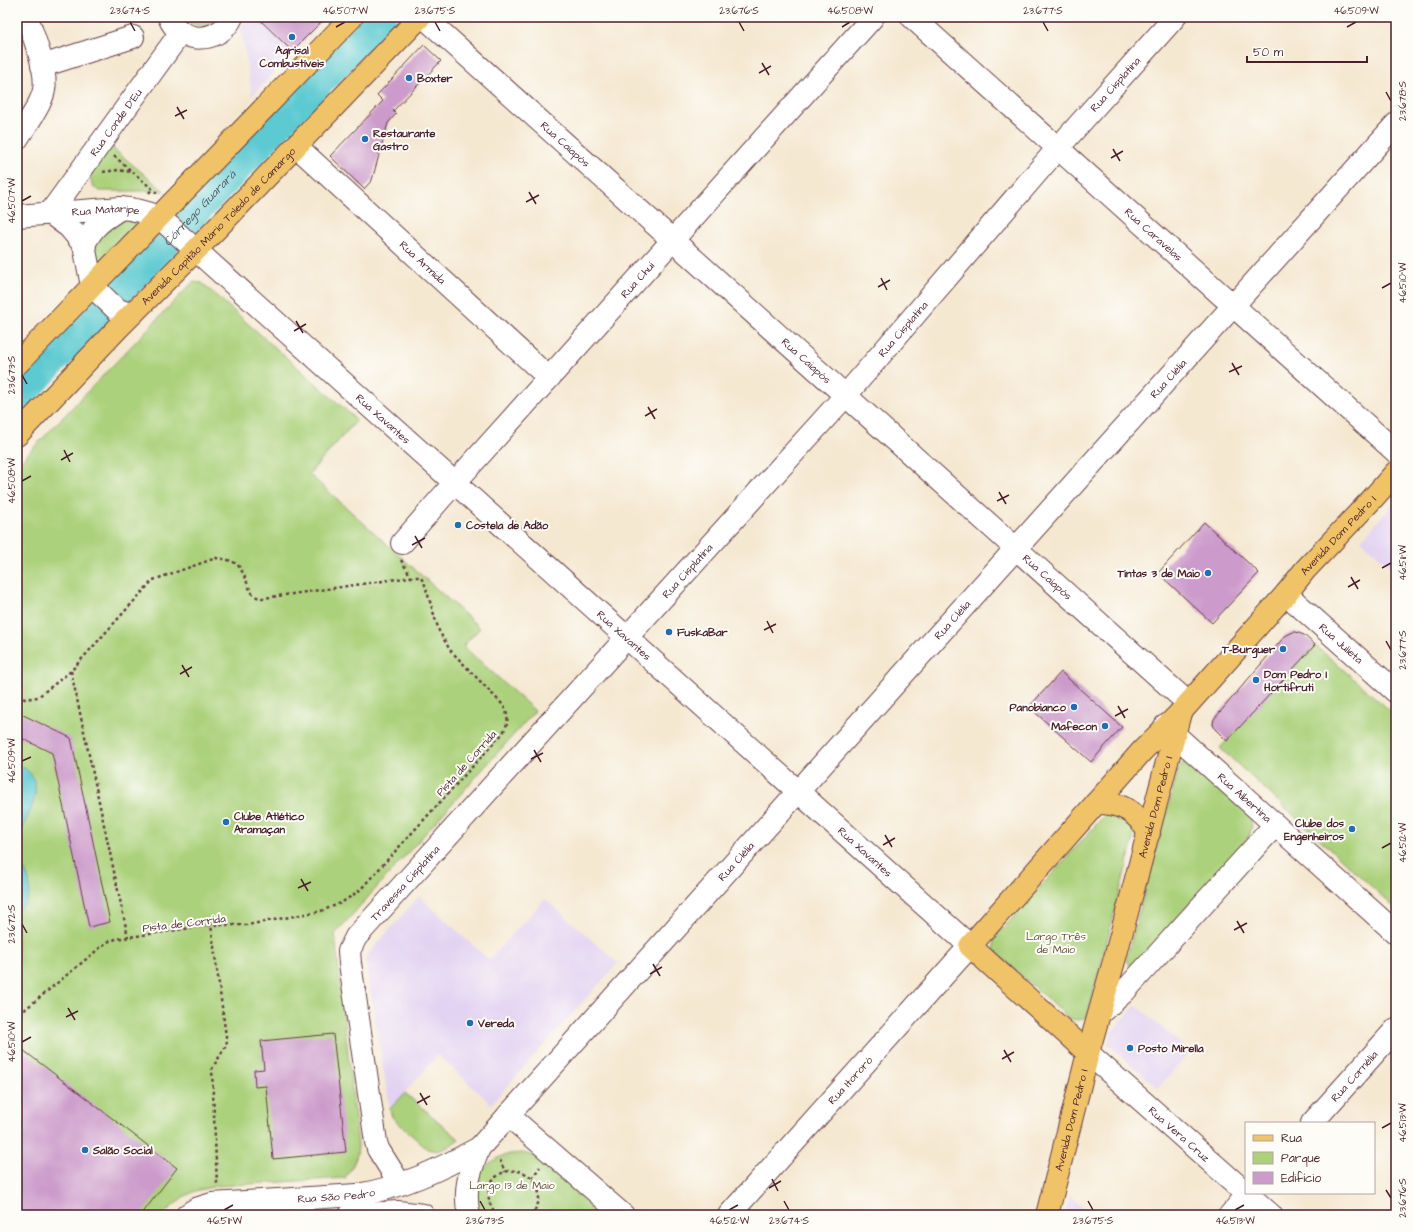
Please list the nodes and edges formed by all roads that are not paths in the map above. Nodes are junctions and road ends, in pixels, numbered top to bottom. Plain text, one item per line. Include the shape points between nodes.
1 (27, 17) edge
2 (232, 17) edge
3 (352, 17) edge
4 (420, 17) edge
5 (424, 17) edge
6 (873, 17) edge
7 (912, 17) edge
8 (1175, 17) edge
9 (175, 25) edge
10 (132, 37) dead end
11 (42, 66) junction
12 (1396, 124) edge
13 (17, 139) edge
14 (296, 146) junction
15 (1058, 148) junction
16 (121, 208) junction
17 (50, 213) junction
18 (17, 216) edge
19 (176, 227) junction
20 (673, 240) junction
21 (84, 245) junction
22 (96, 289) junction
23 (1233, 306) junction
24 (125, 311) junction
25 (17, 364) edge
26 (549, 378) junction
27 (846, 395) junction
28 (17, 435) edge
29 (1396, 452) edge
30 (1396, 472) edge
31 (455, 483) junction
32 (402, 543) dead end
33 (1016, 548) junction
34 (1286, 594) junction
35 (627, 638) junction
36 (1396, 692) edge
37 (1177, 719) junction
38 (798, 791) junction
39 (1096, 803) junction
40 (1275, 825) junction
41 (1149, 833) junction
42 (1396, 933) edge
43 (970, 946) junction
44 (1100, 1013) junction
45 (1396, 1028) edge
46 (1088, 1053) junction
47 (508, 1115) junction
48 (1313, 1122) edge
49 (479, 1148) junction
50 (400, 1184) junction
51 (1245, 1191) edge
52 (1248, 1194) edge
53 (255, 1208) edge
54 (187, 1215) edge
55 (350, 1215) edge
56 (423, 1215) edge
57 (469, 1215) edge
58 (623, 1215) edge
59 (729, 1215) edge
60 (1047, 1215) edge
61 (1230, 1215) edge
62 (1271, 1215) edge

1 - 11 street
2 - 9 street via 224,29 208,37 190,36
3 - 19 main road, Avenida Capitão Mário Toledo de Camargo
4 - 14 main road, Avenida Capitão Mário Toledo de Camargo
5 - 20 street, Rua Caiapós
6 - 20 street, Rua Chuí
7 - 15 street, Rua Caravelas
8 - 15 street, Rua Cisplatina
9 - 17 street, Rua Conde D'Eu via 101,142
10 - 11 street
11 - 13 street via 44,90
12 - 23 street, Rua Clélia
14 - 19 main road, Avenida Capitão Mário Toledo de Camargo
14 - 26 street, Rua Armida
15 - 23 street, Rua Caravelas
15 - 27 street, Rua Cisplatina
16 - 17 street, Rua Mataripe
16 - 19 street, Rua Mataripe via 136,209
16 - 21 street via 96,226
17 - 18 street, Rua Mataripe
17 - 21 street, Rua Mataripe via 69,227
19 - 22 main road, Avenida Capitão Mário Toledo de Camargo
19 - 24 main road, Avenida Capitão Mário Toledo de Camargo
19 - 31 street, Rua Xavantes
20 - 26 street, Rua Chuí
20 - 27 street, Rua Caiapós
21 - 22 street, Rua Mataripe
22 - 24 street
22 - 25 main road, Avenida Capitão Mário Toledo de Camargo
23 - 29 street, Rua Caravelas
23 - 33 street, Rua Clélia
24 - 28 main road, Avenida Capitão Mário Toledo de Camargo
26 - 31 street, Rua Chuí
27 - 33 street, Rua Caiapós
27 - 35 street, Rua Cisplatina
30 - 34 main road, Avenida Dom Pedro I
31 - 32 street, Rua Chuí
31 - 35 street, Rua Xavantes
33 - 37 street, Rua Caiapós
33 - 38 street, Rua Clélia
34 - 36 street, Rua Julieta
34 - 37 main road, Avenida Dom Pedro I
35 - 38 street, Rua Xavantes
35 - 50 street, Travessa Cisplatina via 356,937 349,951 376,1142
37 - 39 main road
37 - 40 street, Rua Albertina
37 - 41 main road, Avenida Dom Pedro I
38 - 43 street, Rua Xavantes
38 - 47 street, Rua Clélia
39 - 41 main road via 1109,803 1133,813
39 - 43 main road
40 - 42 street, Rua Albertina
40 - 44 street via 1123,993
41 - 44 main road, Avenida Dom Pedro I
43 - 46 main road, Rua Xavantes
43 - 59 street, Rua Itororó
44 - 46 main road, Avenida Dom Pedro I
45 - 48 street, Rua Cornélia
46 - 51 street, Rua Vera Cruz
46 - 60 main road, Avenida Dom Pedro I
47 - 49 street
47 - 58 street
49 - 50 street, Rua São Pedro via 432,1172
49 - 57 street via 466,1191
50 - 53 street, Rua São Pedro via 371,1193
52 - 61 street
52 - 62 street, Rua Vera Cruz
53 - 54 street, Rua São Pedro via 218,1204 204,1206
55 - 56 street, Rua São Pedro via 398,1212

